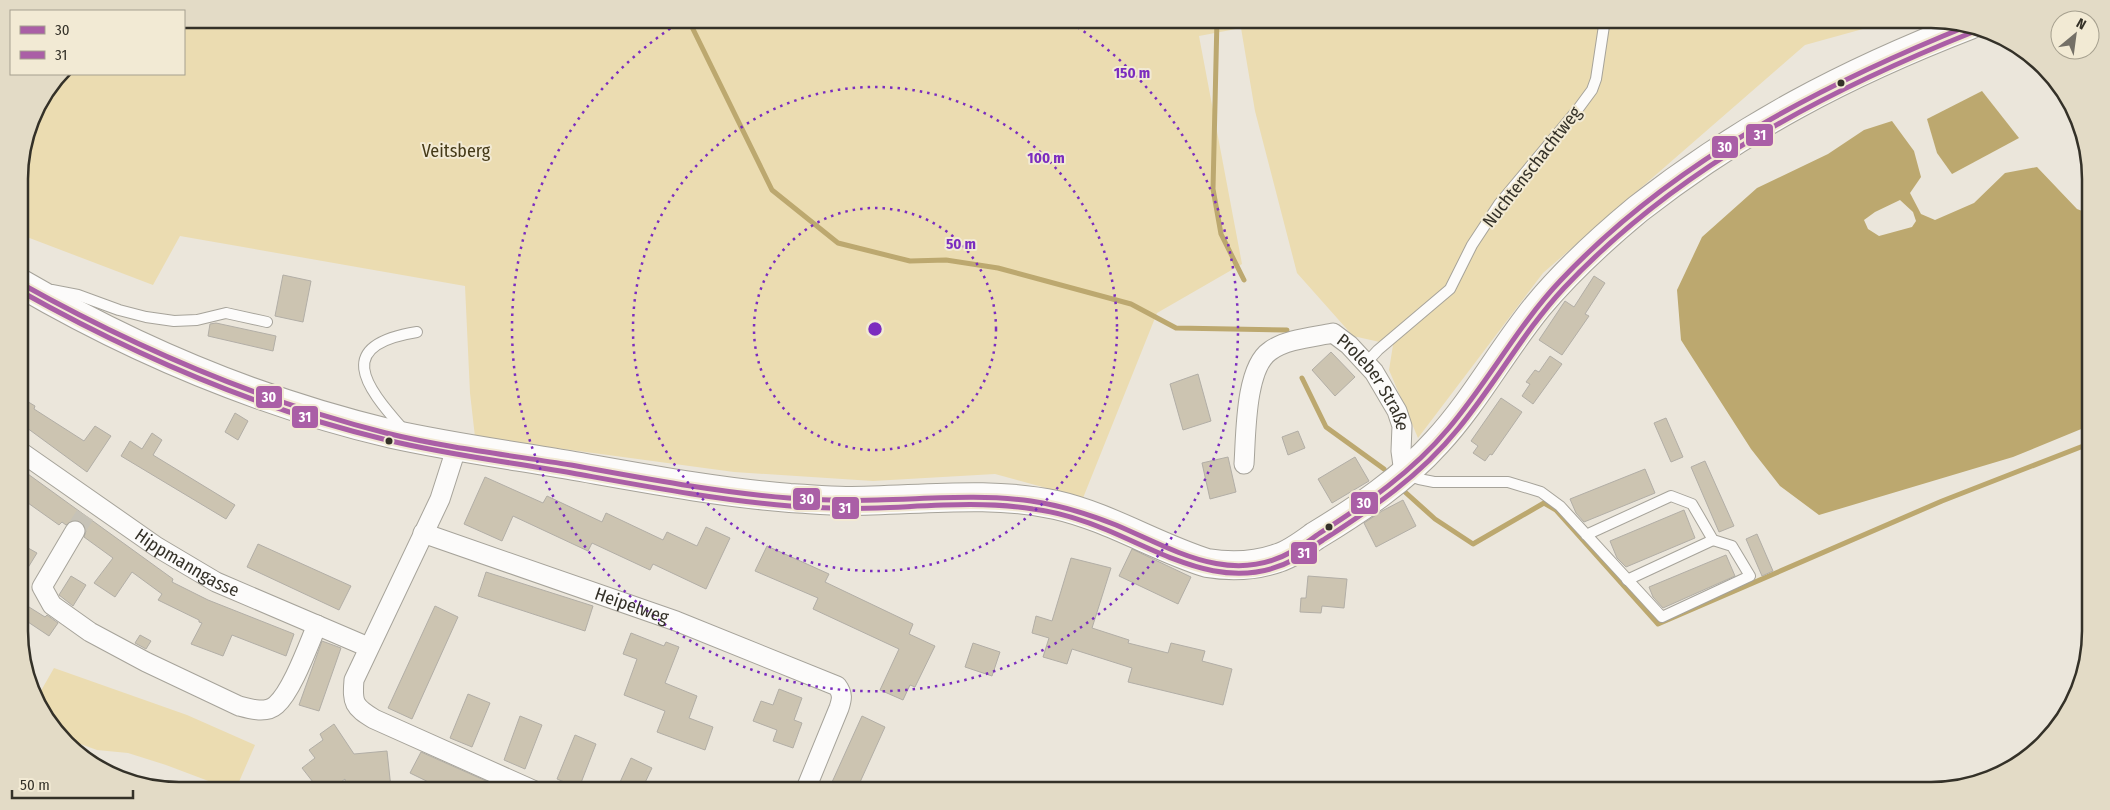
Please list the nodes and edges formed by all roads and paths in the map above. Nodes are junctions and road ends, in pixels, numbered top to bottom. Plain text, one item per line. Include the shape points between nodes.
1 (1603, 28) edge
2 (1957, 30) edge
3 (28, 283) edge
4 (28, 285) edge
5 (267, 322) dead end
6 (417, 332) dead end
7 (1366, 363) junction
8 (410, 438) junction
9 (458, 446) junction
10 (28, 458) edge
11 (1244, 464) dead end
12 (1404, 473) junction
13 (75, 531) tunnel mouth
14 (423, 533) junction
15 (1586, 535) junction
16 (1713, 540) junction
17 (1628, 580) junction
18 (317, 625) junction
19 (368, 647) junction
20 (515, 782) edge
21 (809, 782) edge

1 - 7 lane, Nuchtenschachtweg via 1596,79 1587,96 1499,204 1472,245 1450,289
2 - 12 main road via 1866,68 1771,117 1685,173 1636,211 1539,304 1439,441
3 - 5 lane via 146,317 197,320 226,313
4 - 8 main road via 151,351 200,372 295,406
6 - 8 lane via 384,339 367,354 364,363 368,384 375,396
7 - 11 street, Proleber Straße via 1349,344 1333,333 1286,343 1270,350 1259,362 1252,380
7 - 12 street, Proleber Straße via 1402,426
8 - 9 main road
9 - 12 main road via 675,484 788,498 845,501 937,497 1025,499 1102,520 1190,558 1223,566 1281,558
9 - 14 street via 440,499
10 - 18 street, Hippmanngasse via 88,509 216,582
12 - 15 lane via 1434,482 1508,482 1541,492 1560,506
13 - 18 street via 42,587 52,606 90,632 146,662 239,706 266,710 276,705 290,686
14 - 19 street
14 - 21 street, Heipelweg via 676,621 837,686 842,698 840,708
15 - 16 lane via 1671,496 1692,504
15 - 17 lane
16 - 17 lane
16 - 17 lane via 1732,546 1750,576 1662,617
18 - 19 street, Hippmanngasse
19 - 20 street via 354,680 352,695 362,712

